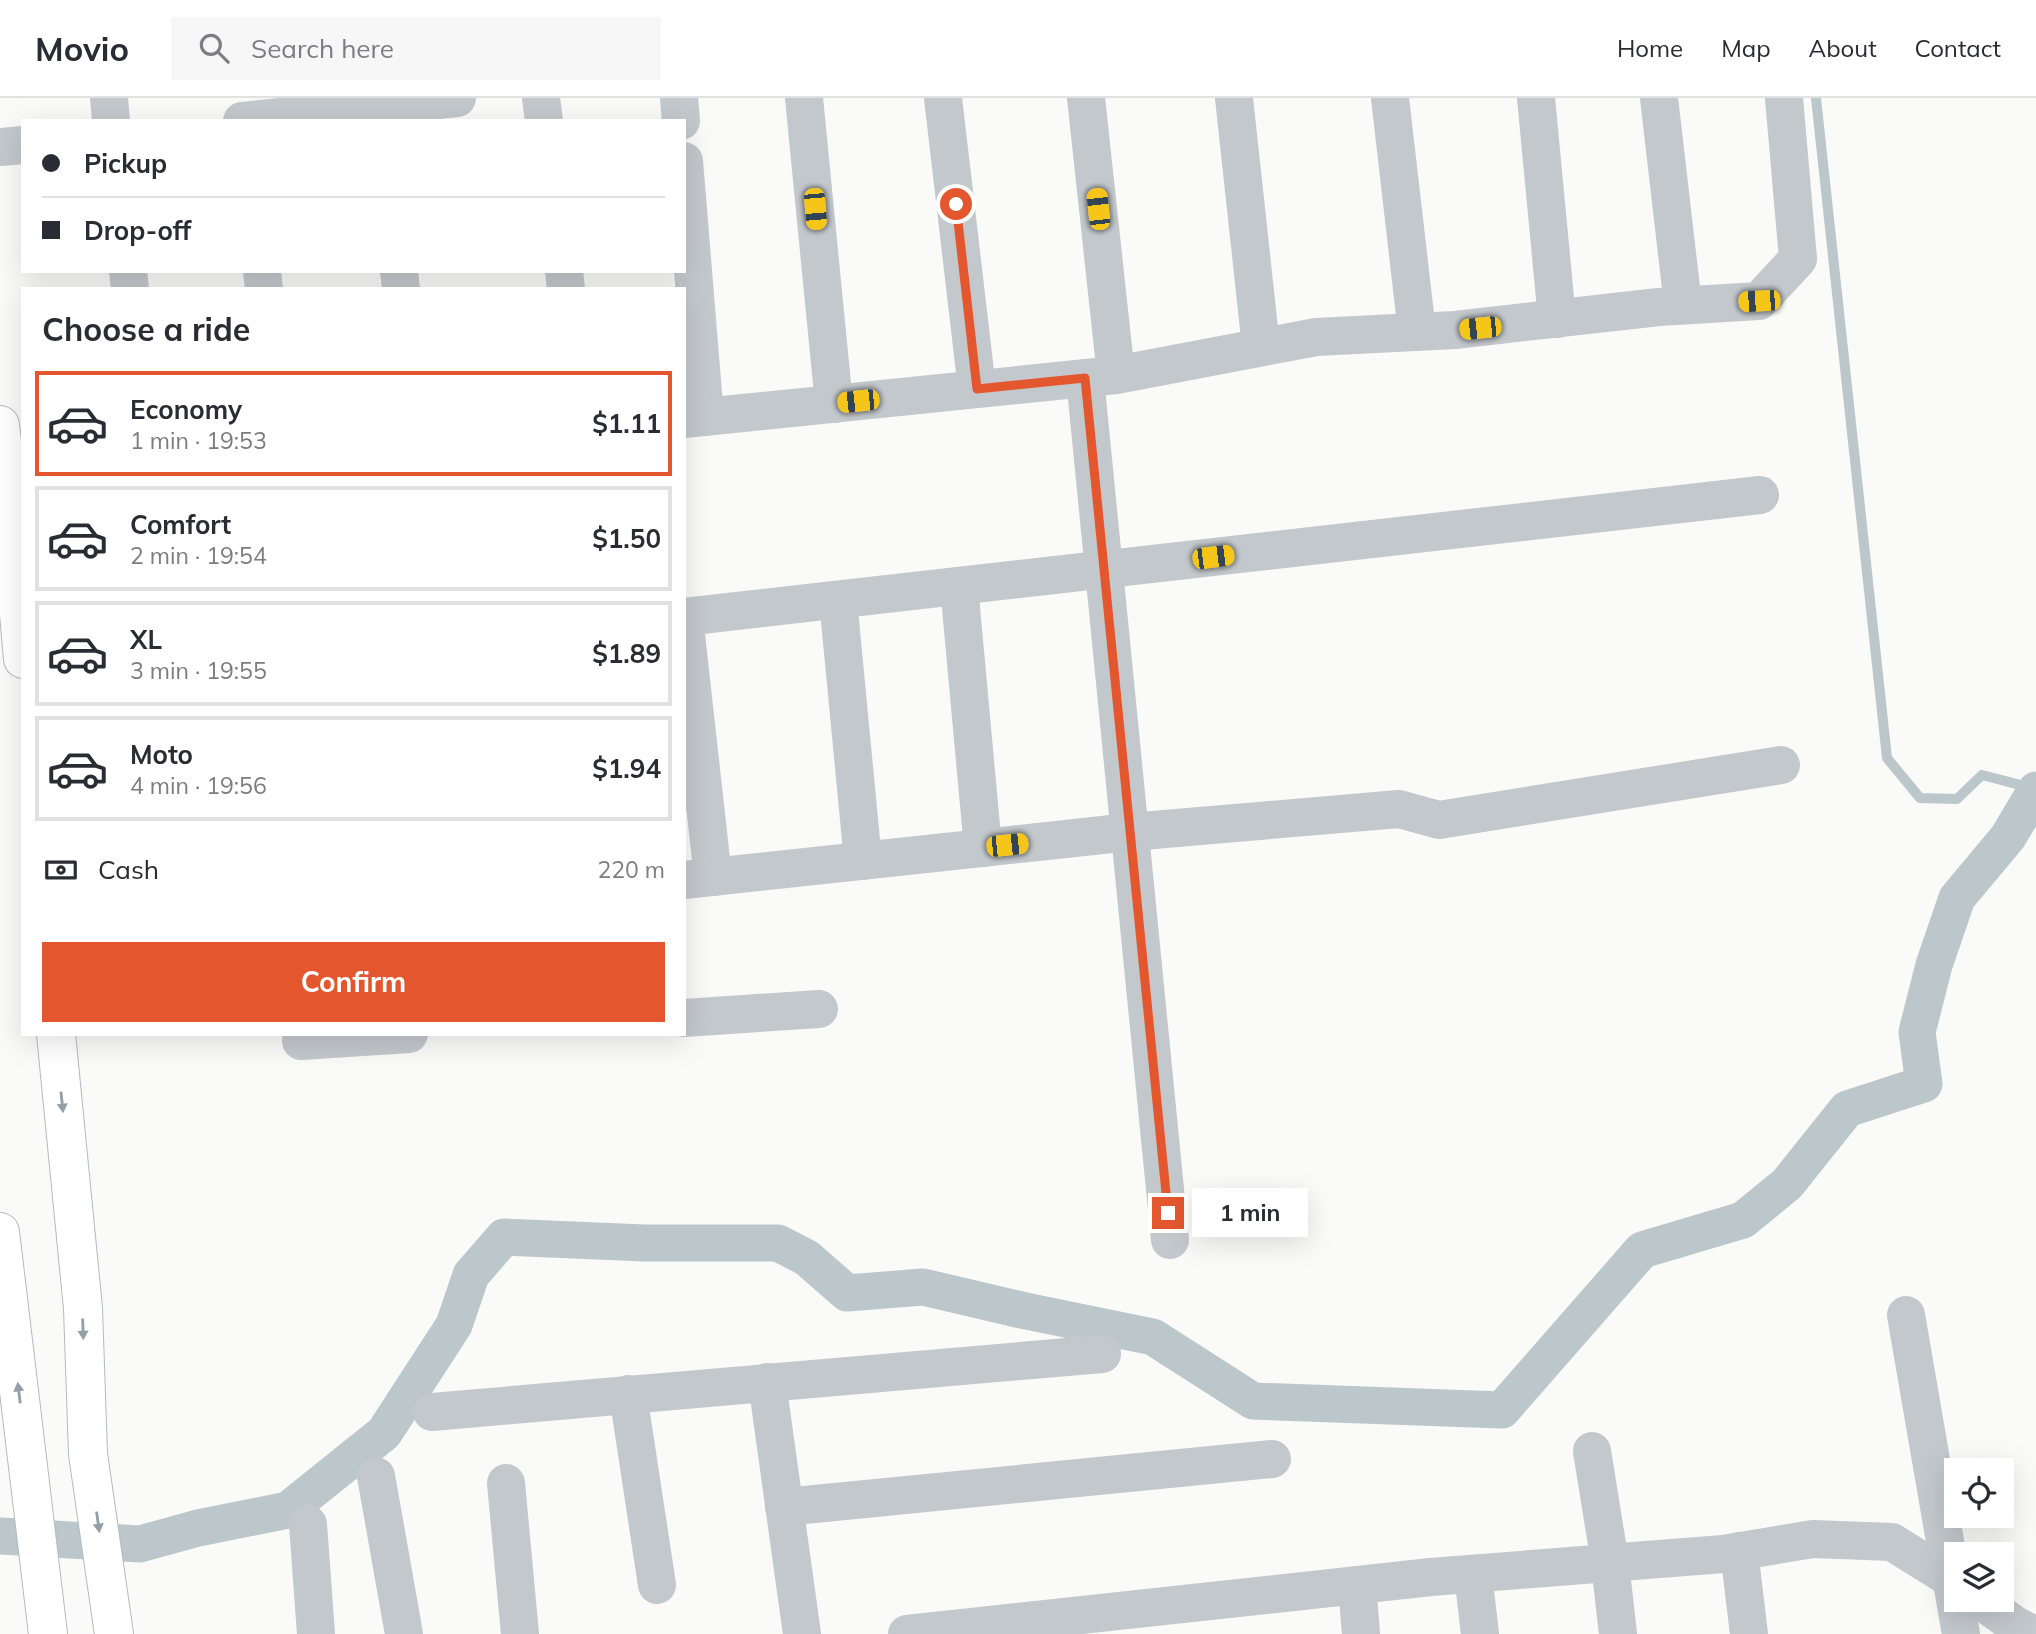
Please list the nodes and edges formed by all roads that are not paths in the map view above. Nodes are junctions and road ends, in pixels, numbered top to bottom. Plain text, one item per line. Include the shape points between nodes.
1 (109, 98) edge
2 (246, 98) edge
3 (457, 98) edge
4 (541, 98) edge
5 (679, 98) edge
6 (804, 98) edge
7 (943, 98) edge
8 (1086, 98) edge
9 (1234, 98) edge
10 (1390, 98) edge
11 (1536, 98) edge
12 (1659, 98) edge
13 (1784, 98) edge
14 (382, 108) edge
15 (111, 119) edge
16 (248, 119) edge
17 (259, 119) edge
18 (544, 119) edge
19 (681, 119) edge
20 (21, 145) edge
21 (0, 147) edge
22 (686, 212) edge
23 (1683, 305) junction
24 (1557, 319) junction
25 (1417, 332) junction
26 (1261, 347) junction
27 (1101, 377) junction
28 (977, 389) junction
29 (834, 404) junction
30 (694, 418) edge
31 (0, 425) edge
32 (1760, 495) dead end
33 (11, 498) edge
34 (1104, 570) junction
35 (959, 586) junction
36 (838, 600) junction
37 (686, 617) edge
38 (21, 632) edge
39 (686, 652) edge
40 (1781, 765) dead end
41 (1130, 832) junction
42 (983, 848) junction
43 (863, 861) junction
44 (699, 878) edge
45 (819, 1009) dead end
46 (686, 1018) edge
47 (56, 1036) edge
48 (378, 1036) edge
49 (301, 1041) dead end
50 (0, 1231) edge
51 (1170, 1240) dead end
52 (1906, 1315) dead end
53 (1102, 1354) dead end
54 (7, 1355) edge
55 (767, 1382) junction
56 (628, 1394) junction
57 (432, 1412) dead end
58 (1592, 1451) dead end
59 (1272, 1459) dead end
60 (376, 1476) dead end
61 (506, 1483) dead end
62 (784, 1507) junction
63 (307, 1524) dead end
64 (1954, 1542) edge
65 (1739, 1551) junction
66 (1610, 1563) junction
67 (1473, 1574) junction
68 (1944, 1575) edge
69 (657, 1585) dead end
70 (1357, 1585) junction
71 (1962, 1612) edge
72 (1997, 1612) edge
73 (46, 1620) edge
74 (112, 1622) edge
75 (316, 1634) edge
76 (404, 1634) edge
77 (520, 1634) edge
78 (802, 1634) edge
79 (907, 1634) edge
80 (1362, 1634) edge
81 (1480, 1634) edge
82 (1618, 1634) edge
83 (1748, 1634) edge
84 (1961, 1634) edge
85 (2032, 1634) edge

1 - 15 street
2 - 16 street
3 - 14 street
4 - 18 street
5 - 19 street
6 - 29 street
7 - 28 street
8 - 27 street
9 - 26 street
10 - 25 street
11 - 24 street
12 - 23 street
13 - 23 street via 1798,259 1759,301
14 - 17 street
20 - 21 street
22 - 30 street
23 - 24 street
24 - 25 street
25 - 26 street via 1316,337
26 - 27 street
27 - 28 street
27 - 34 street
28 - 29 street
29 - 30 street
31 - 33 main road
32 - 34 street
33 - 38 main road
34 - 35 street
34 - 41 street
35 - 36 street
35 - 42 street
36 - 37 street
36 - 43 street
39 - 44 street
40 - 41 street via 1439,820 1399,809
41 - 42 street
41 - 51 street
42 - 43 street
43 - 44 street
45 - 46 street
47 -> 74 main road via 83,1308 88,1454
48 - 49 street
50 - 54 main road
52 - 64 street
53 - 55 street
73 -> 54 main road via 27,1460
55 - 56 street
55 - 62 street
56 - 57 street
56 - 69 street
58 - 66 street
59 - 62 street
60 - 76 street
61 - 77 street
62 - 78 street
63 - 75 street
65 - 66 street
65 - 68 street via 1813,1539 1892,1542
65 - 83 street
66 - 67 street
66 - 82 street
67 - 70 street
67 - 81 street
70 - 79 street
70 - 80 street
71 - 84 street
72 - 85 street

